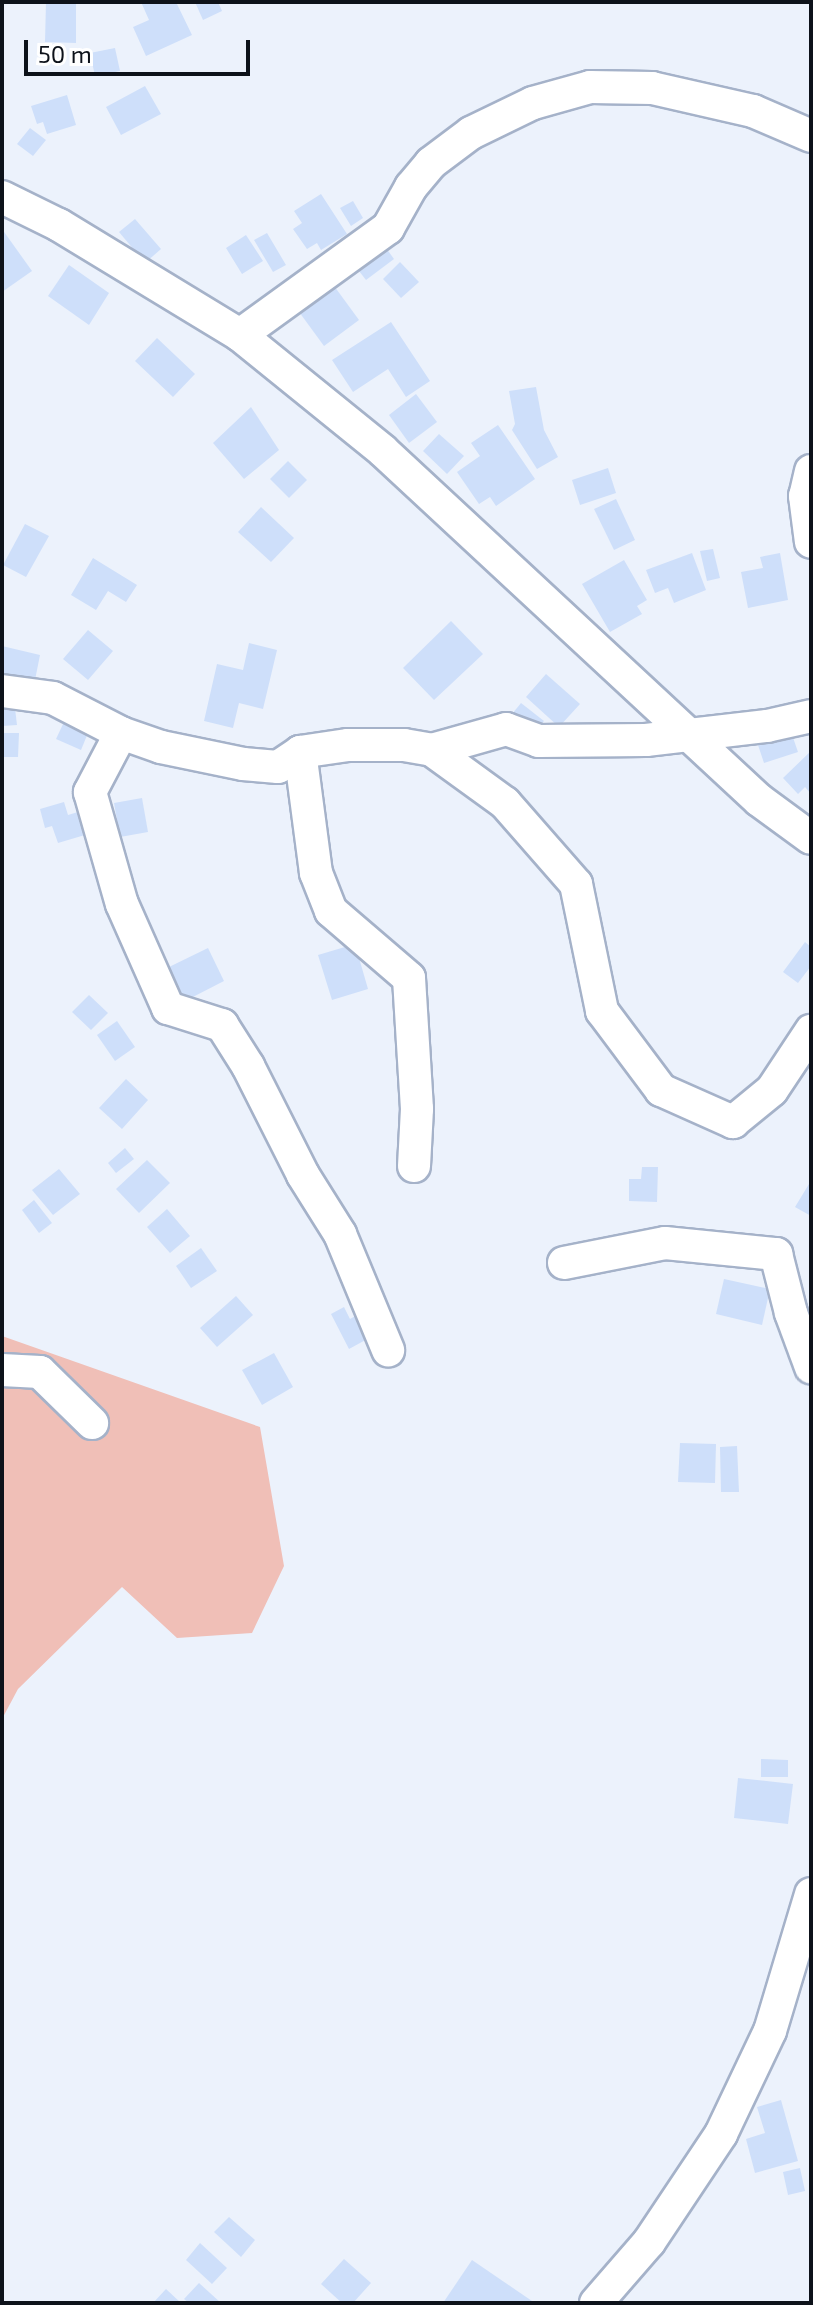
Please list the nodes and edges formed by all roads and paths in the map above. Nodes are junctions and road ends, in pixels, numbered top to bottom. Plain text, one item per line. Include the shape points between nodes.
1 (811, 136) edge
2 (2, 197) edge
3 (240, 335) junction
4 (811, 471) edge
5 (811, 542) edge
6 (2, 691) edge
7 (811, 716) edge
8 (121, 733) junction
9 (692, 735) junction
10 (432, 750) junction
11 (300, 752) junction
12 (811, 838) edge
13 (811, 1031) edge
14 (414, 1166) dead end
15 (564, 1263) dead end
16 (388, 1350) dead end
17 (811, 1367) edge
18 (2, 1370) edge
19 (92, 1423) dead end
20 (811, 1894) edge
21 (596, 2303) edge

1 - 3 street via 753,111 652,88 590,87 533,103 471,133 431,163 388,228
2 - 3 street via 59,225
3 - 9 street via 383,451
4 - 5 street via 805,496
6 - 8 street via 53,698
7 - 9 street
8 - 11 street via 243,764 278,767
8 - 16 street via 90,792 122,904 168,1008 222,1025 248,1066 303,1175 340,1234
9 - 10 street via 539,741 506,729
9 - 12 street via 759,800
10 - 11 street via 348,745
10 - 13 street via 505,803 576,884 602,1011 661,1090 733,1122 772,1090
11 - 14 street via 316,873 331,911 409,978 417,1109
15 - 17 street via 665,1243 776,1254
18 - 19 street via 40,1372
20 - 21 street via 770,2031 721,2134 649,2242

